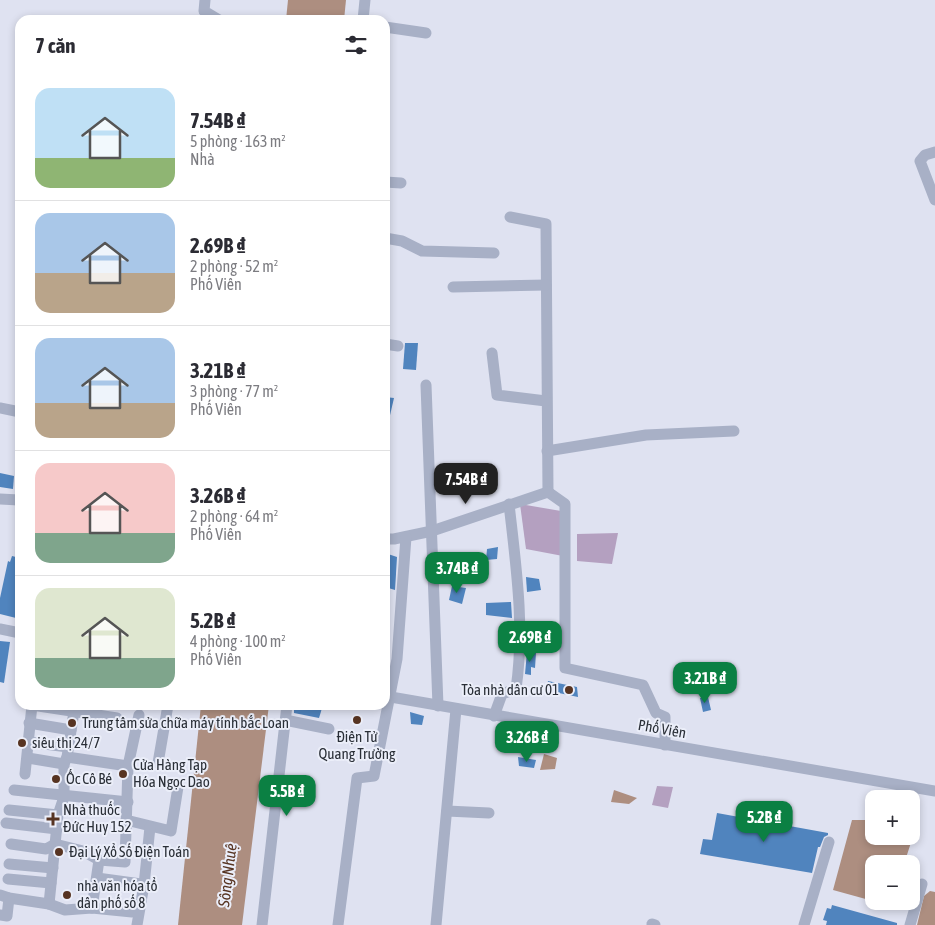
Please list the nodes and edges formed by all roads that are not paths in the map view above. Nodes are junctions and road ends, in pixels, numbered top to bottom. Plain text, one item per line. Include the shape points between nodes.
1 (205, 0) edge
2 (365, 0) edge
3 (211, 15) edge
4 (364, 15) edge
5 (390, 28) edge
6 (426, 33) dead end
7 (935, 152) edge
8 (390, 183) edge
9 (401, 184) dead end
10 (935, 200) edge
11 (510, 217) dead end
12 (390, 239) edge
13 (494, 253) dead end
14 (546, 285) junction
15 (453, 287) dead end
16 (390, 345) edge
17 (398, 346) dead end
18 (492, 353) dead end
19 (426, 385) dead end
20 (546, 401) junction
21 (0, 408) edge
22 (15, 411) edge
23 (734, 431) dead end
24 (547, 450) junction
25 (548, 492) junction
26 (0, 499) edge
27 (15, 500) edge
28 (509, 504) junction
29 (432, 531) junction
30 (406, 537) junction
31 (390, 539) edge
32 (0, 629) edge
33 (15, 632) edge
34 (390, 686) edge
35 (390, 698) edge
36 (438, 706) junction
37 (31, 710) edge
38 (75, 710) edge
39 (83, 710) edge
40 (167, 710) edge
41 (286, 710) edge
42 (385, 710) edge
43 (456, 710) junction
44 (139, 715) dead end
45 (494, 716) junction
46 (117, 718) dead end
47 (285, 720) junction
48 (29, 723) junction
49 (329, 729) dead end
50 (71, 730) junction
51 (29, 742) junction
52 (664, 745) junction
53 (66, 756) junction
54 (28, 758) junction
55 (158, 763) dead end
56 (128, 766) junction
57 (25, 774) dead end
58 (178, 787) dead end
59 (14, 790) dead end
60 (935, 791) edge
61 (64, 797) junction
62 (128, 802) junction
63 (9, 810) dead end
64 (447, 811) junction
65 (489, 814) dead end
66 (58, 815) junction
67 (126, 820) junction
68 (6, 823) dead end
69 (150, 827) junction
70 (57, 828) junction
71 (829, 842) dead end
72 (11, 844) dead end
73 (56, 844) junction
74 (99, 860) junction
75 (9, 864) dead end
76 (52, 868) junction
77 (97, 878) junction
78 (8, 879) dead end
79 (51, 884) junction
80 (141, 884) dead end
81 (922, 884) dead end
82 (5, 896) edge
83 (49, 904) junction
84 (92, 908) junction
85 (132, 912) dead end
86 (0, 915) edge
87 (137, 925) edge
88 (262, 925) edge
89 (338, 925) edge
90 (436, 925) edge
91 (804, 925) edge
92 (910, 925) edge

1 - 3 street via 204,11
2 - 4 street
5 - 6 street
7 - 10 street via 925,155 920,161
8 - 9 street
11 - 14 street via 546,224
12 - 13 street via 422,251
14 - 15 street
14 - 20 street
16 - 17 street
18 - 20 street via 497,395
19 - 29 street
20 - 24 street
21 - 22 street
23 - 24 street via 646,435
24 - 25 street
25 - 28 street
25 - 52 street via 565,504 565,668 643,684 656,713 665,717
26 - 27 street
28 - 29 street
28 - 45 street via 521,606 520,664 516,689 502,694
29 - 30 street
29 - 36 street
30 - 31 street
30 - 34 street via 397,659
32 - 33 street
35 - 36 street, Phố Viên
36 - 43 street, Phố Viên
37 - 48 street
38 - 50 street
39 - 46 street
40 - 55 street
41 - 47 street
42 - 89 street via 374,776 357,778
43 - 45 street, Phố Viên
43 - 64 street
44 - 56 street
45 - 52 street, Phố Viên
47 - 49 street
47 - 88 street
48 - 50 street
48 - 51 street
50 - 53 street
51 - 53 street
51 - 54 street
52 - 60 street, Phố Viên
53 - 54 street
53 - 56 street
53 - 61 street
54 - 57 street
56 - 62 street
58 - 69 street via 171,831
59 - 61 street
61 - 62 street
61 - 66 street
62 - 67 street
63 - 66 street
64 - 65 street
64 - 90 street
66 - 70 street
67 - 69 street
67 - 74 street via 125,862
68 - 70 street
69 - 87 street
70 - 73 street
71 - 91 street
72 - 73 street via 46,849
73 - 74 street via 83,850
73 - 76 street
74 - 77 street
75 - 76 street
76 - 79 street
77 - 80 street
77 - 84 street
78 - 79 street
79 - 83 street
81 - 92 street
82 - 83 street
82 - 86 street via 7,916
83 - 84 street via 65,910
84 - 85 street

